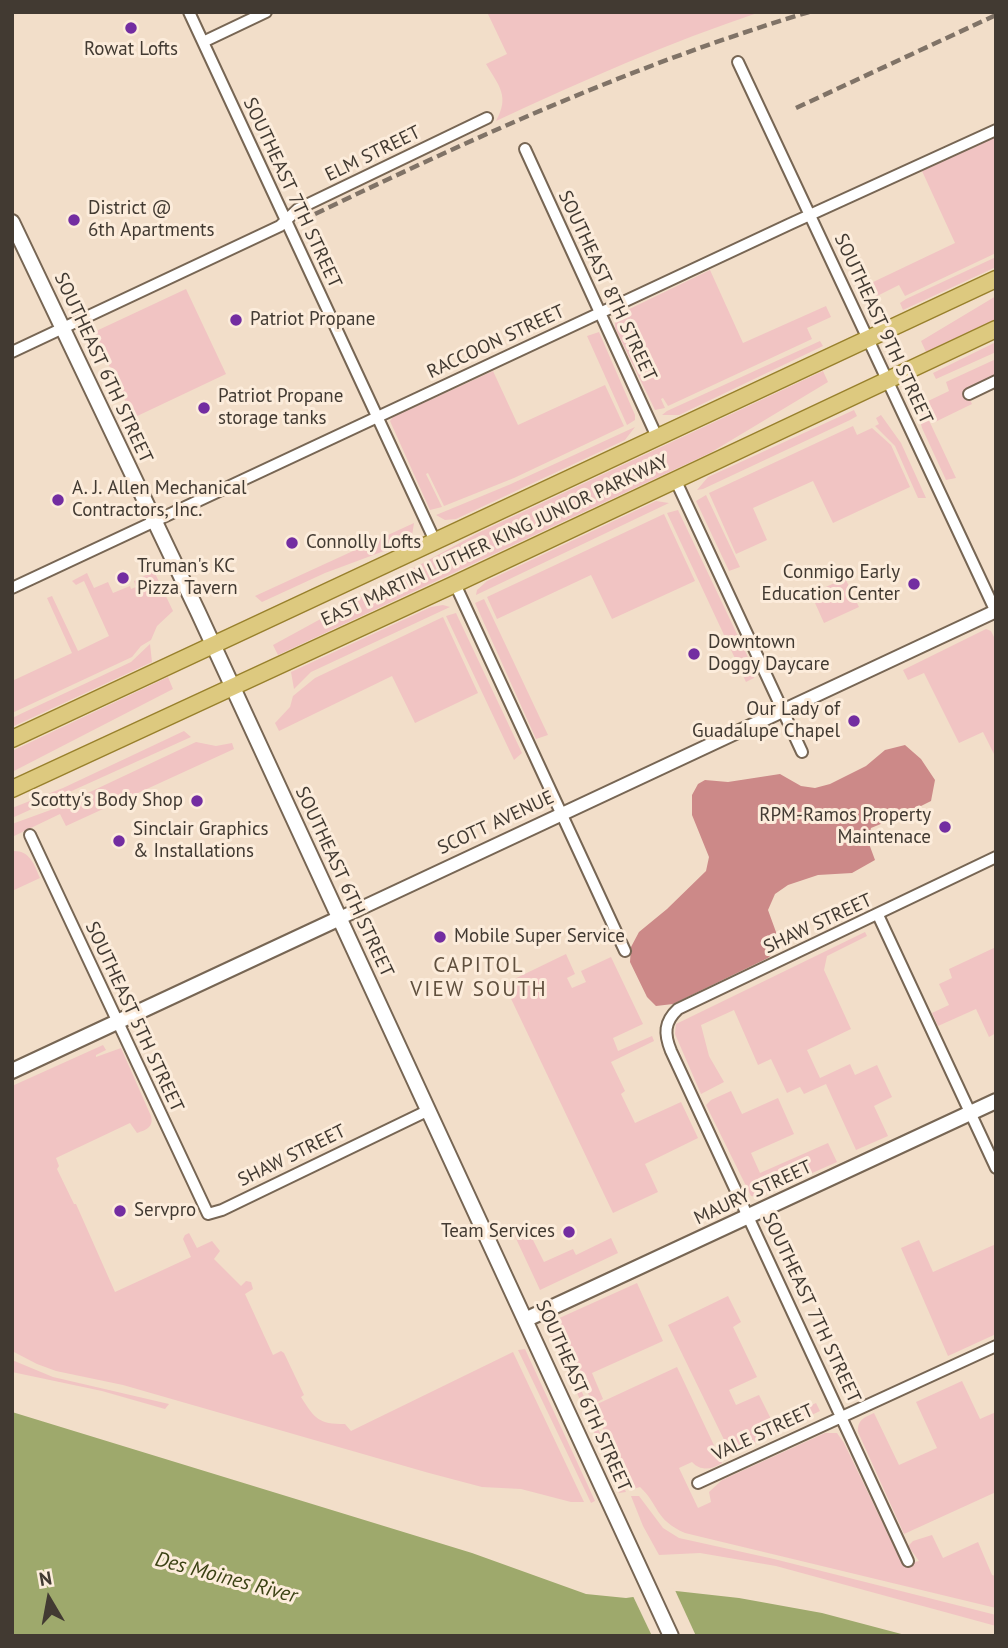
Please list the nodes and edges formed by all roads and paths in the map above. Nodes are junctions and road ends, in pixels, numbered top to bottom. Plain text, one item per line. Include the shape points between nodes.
1 (189, 12) edge
2 (266, 12) edge
3 (203, 42) junction
4 (738, 62) dead end
5 (487, 118) dead end
6 (996, 130) edge
7 (525, 149) dead end
8 (810, 215) junction
9 (286, 220) junction
10 (12, 222) edge
11 (996, 279) edge
12 (600, 313) junction
13 (64, 328) junction
14 (996, 329) edge
15 (868, 339) junction
16 (12, 352) edge
17 (886, 379) junction
18 (996, 382) edge
19 (969, 394) dead end
20 (377, 417) junction
21 (657, 437) junction
22 (675, 479) junction
23 (155, 521) junction
24 (435, 541) junction
25 (455, 584) junction
26 (12, 588) edge
27 (996, 611) edge
28 (213, 646) junction
29 (233, 687) junction
30 (783, 710) junction
31 (12, 739) edge
32 (802, 752) dead end
33 (12, 789) edge
34 (561, 814) junction
35 (30, 835) dead end
36 (996, 857) edge
37 (878, 915) junction
38 (340, 918) junction
39 (625, 951) dead end
40 (117, 1021) junction
41 (666, 1032) joint
42 (12, 1071) edge
43 (996, 1101) edge
44 (429, 1110) junction
45 (970, 1113) junction
46 (996, 1168) edge
47 (208, 1214) joint
48 (749, 1216) junction
49 (527, 1320) junction
50 (996, 1346) edge
51 (841, 1416) junction
52 (698, 1483) dead end
53 (908, 1561) dead end
54 (671, 1636) edge

1 - 3 street, SOUTHEAST 7TH STREET
2 - 3 street
3 - 9 street, SOUTHEAST 7TH STREET
4 - 8 street, SOUTHEAST 9TH STREET
5 - 9 street, ELM STREET via 298,209
6 - 8 street, RACCOON STREET
7 - 12 street, SOUTHEAST 8TH STREET
8 - 12 street, RACCOON STREET
8 - 15 street, SOUTHEAST 9TH STREET
9 - 13 street, ELM STREET
9 - 20 street, SOUTHEAST 7TH STREET
10 - 13 main road, SOUTHEAST 6TH STREET
11 - 15 main road, EAST MARTIN LUTHER KING JUNIOR PARKWAY
12 - 20 street, RACCOON STREET
12 - 21 street, SOUTHEAST 8TH STREET
13 - 16 street, ELM STREET
13 - 23 main road, SOUTHEAST 6TH STREET
14 - 17 main road, EAST MARTIN LUTHER KING JUNIOR PARKWAY
15 - 17 street, SOUTHEAST 9TH STREET
15 - 21 main road, EAST MARTIN LUTHER KING JUNIOR PARKWAY
17 - 22 main road, EAST MARTIN LUTHER KING JUNIOR PARKWAY
17 - 27 street, SOUTHEAST 9TH STREET
18 - 19 street
20 - 23 street, RACCOON STREET
20 - 24 street, SOUTHEAST 7TH STREET
21 - 24 main road, EAST MARTIN LUTHER KING JUNIOR PARKWAY
22 - 25 main road, EAST MARTIN LUTHER KING JUNIOR PARKWAY
22 - 30 street
23 - 26 street, RACCOON STREET
23 - 28 main road, SOUTHEAST 6TH STREET
24 - 28 main road, EAST MARTIN LUTHER KING JUNIOR PARKWAY
25 - 29 main road, EAST MARTIN LUTHER KING JUNIOR PARKWAY
25 - 34 street
27 - 30 street, SCOTT AVENUE
28 - 29 main road, SOUTHEAST 6TH STREET
28 - 31 main road, EAST MARTIN LUTHER KING JUNIOR PARKWAY
29 - 33 main road, EAST MARTIN LUTHER KING JUNIOR PARKWAY
29 - 38 main road, SOUTHEAST 6TH STREET
30 - 32 street
30 - 34 street, SCOTT AVENUE
34 - 38 street, SCOTT AVENUE
34 - 39 street
35 - 40 street, SOUTHEAST 5TH STREET
36 - 37 street, SHAW STREET
37 - 41 street, SHAW STREET via 678,1009
37 - 45 street
38 - 40 main road, SCOTT AVENUE
38 - 44 main road, SOUTHEAST 6TH STREET
40 - 42 main road, SCOTT AVENUE
40 - 47 street, SOUTHEAST 5TH STREET
41 - 48 street, SOUTHEAST 7TH STREET
43 - 45 main road, MAURY STREET
44 - 47 street, SHAW STREET
44 - 49 main road, SOUTHEAST 6TH STREET
45 - 46 street
45 - 48 main road, MAURY STREET
48 - 49 main road, MAURY STREET
48 - 51 street, SOUTHEAST 7TH STREET
49 - 54 main road, SOUTHEAST 6TH STREET
50 - 51 street, VALE STREET
51 - 52 street, VALE STREET
51 - 53 street, SOUTHEAST 7TH STREET

